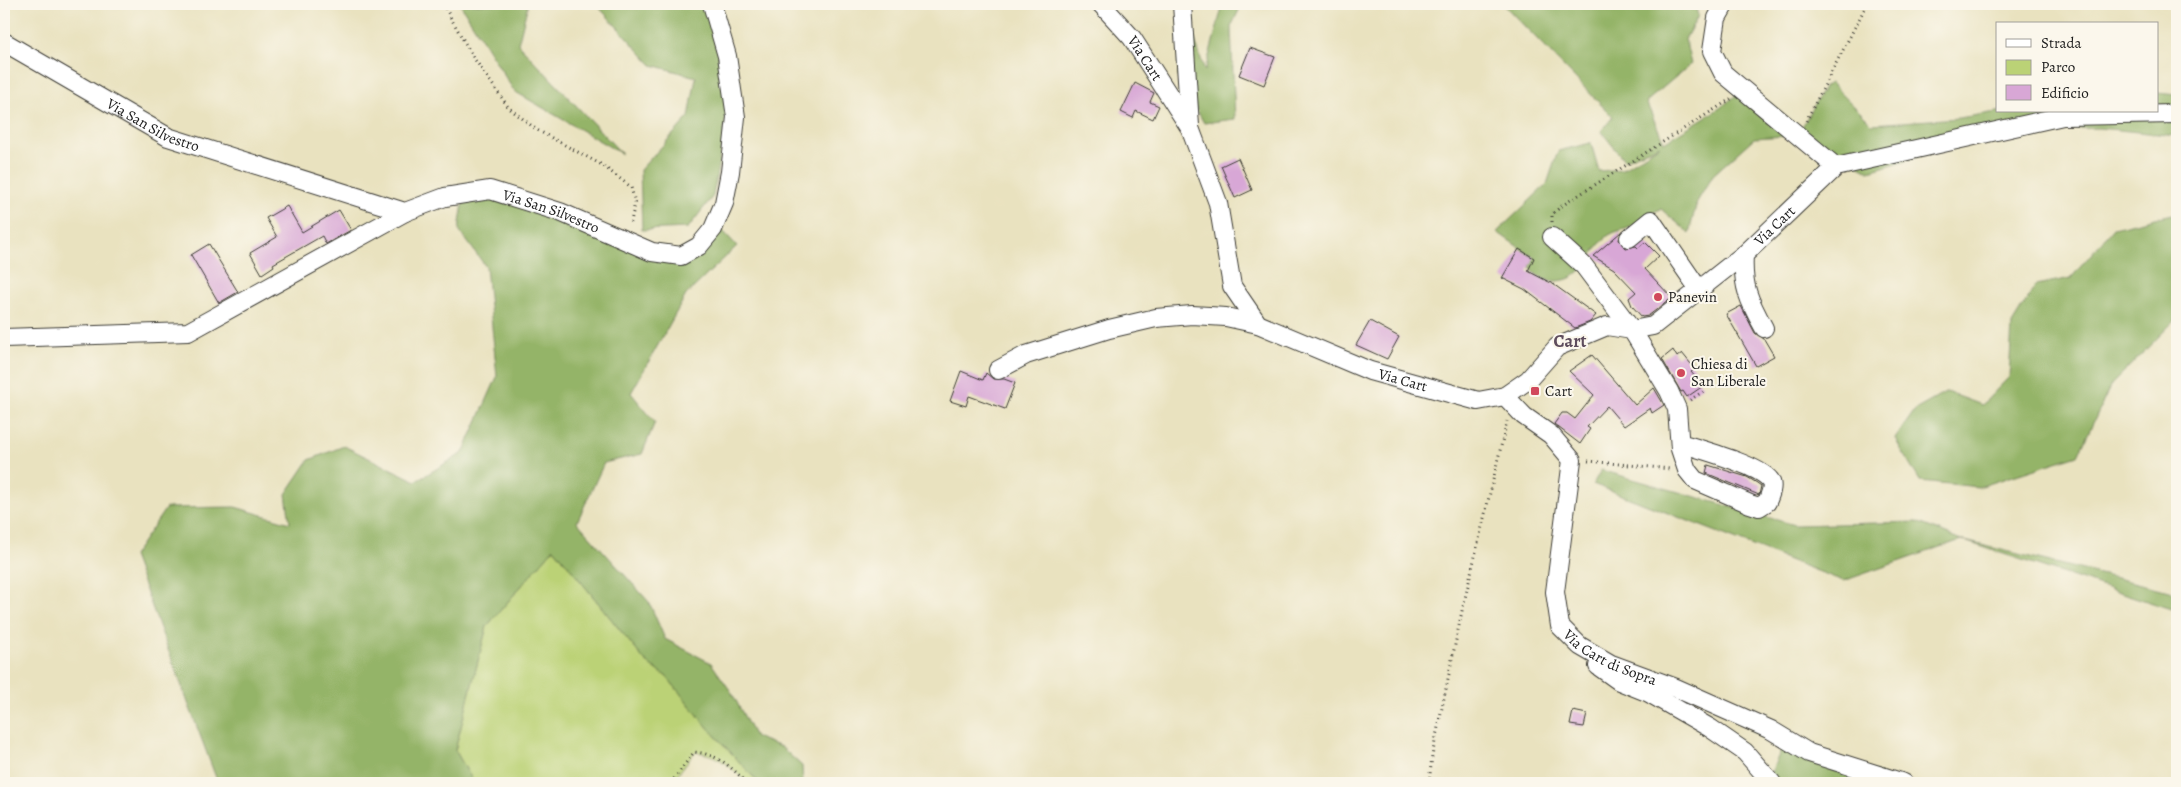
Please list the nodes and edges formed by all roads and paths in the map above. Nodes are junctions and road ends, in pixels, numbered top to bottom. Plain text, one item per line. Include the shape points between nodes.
1 (443, 4) edge
2 (712, 4) edge
3 (1101, 4) edge
4 (1182, 4) edge
5 (1725, 4) edge
6 (1867, 4) edge
7 (4, 42) edge
8 (1744, 89) junction
9 (2177, 114) edge
10 (1190, 128) junction
11 (1798, 134) junction
12 (1836, 167) junction
13 (405, 212) junction
14 (1552, 237) joint
15 (1629, 238) dead end
16 (624, 241) junction
17 (1744, 255) junction
18 (1700, 291) junction
19 (1258, 324) junction
20 (1764, 328) dead end
21 (1632, 330) junction
22 (4, 338) edge
23 (998, 370) dead end
24 (1505, 396) junction
25 (1680, 443) junction
26 (1572, 460) junction
27 (1687, 470) junction
28 (1560, 626) junction
29 (671, 783) edge
30 (747, 783) edge
31 (1429, 783) edge
32 (1772, 783) edge
33 (1904, 783) edge

1 - 16 path via 473,57 509,108 537,130 602,165 631,187 635,203 633,219
2 - 16 street, Via San Silvestro via 727,56 736,117 724,203 713,229 699,246 681,256 652,252
3 - 10 street, Via Cart via 1132,38
4 - 10 street
5 - 8 street via 1717,18 1712,52 1723,73
6 - 11 path
7 - 13 street, Via San Silvestro via 168,137
8 - 11 street
8 - 14 path via 1720,108 1563,205 1552,214
9 - 12 street via 2064,116
10 - 19 street, Via Cart via 1218,203 1232,286
11 - 12 street
12 - 17 street, Via Cart
13 - 16 street, Via San Silvestro via 445,197 490,190 560,212
13 - 22 street via 188,332
14 - 21 street via 1579,259
15 - 18 street via 1651,220
17 - 18 street, Via Cart
17 - 20 street via 1743,276 1748,300
18 - 21 street, Via Cart via 1653,326
19 - 23 street via 1217,316 1156,318 1026,355
19 - 24 street, Via Cart via 1370,371 1478,401
21 - 24 street, Via Cart via 1607,326 1557,347 1528,380
21 - 25 street via 1677,409
24 - 26 street via 1524,416 1551,435
24 - 31 path via 1508,416 1462,611
25 - 27 street
25 - 27 street via 1743,464 1769,479 1772,486 1767,502 1759,507 1695,480
26 - 27 path
26 - 28 street, Via Cart di Sopra via 1555,592
28 - 32 street via 1572,645 1619,681 1649,693 1710,728 1745,752
28 - 33 street, Via Cart di Sopra via 1580,646 1611,664 1676,688 1771,730 1809,753
29 - 30 path via 694,752 710,754

